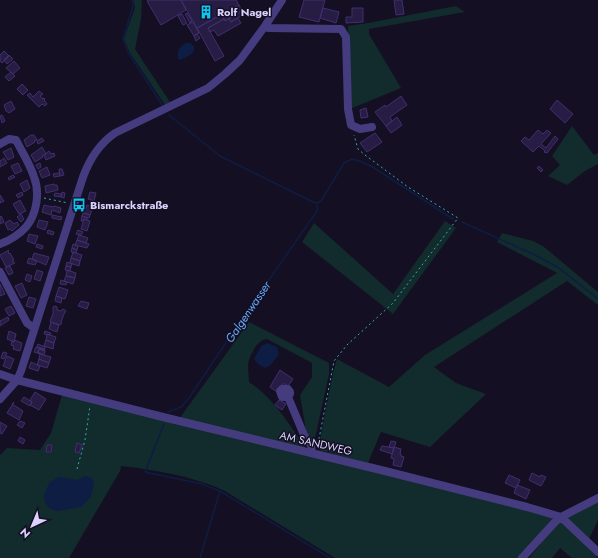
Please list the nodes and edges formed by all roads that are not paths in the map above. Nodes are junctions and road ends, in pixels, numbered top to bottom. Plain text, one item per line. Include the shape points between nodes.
1 (282, 0) edge
2 (265, 26) junction
3 (372, 127) dead end
4 (0, 144) edge
5 (0, 244) edge
6 (0, 272) edge
7 (34, 328) junction
8 (0, 374) edge
9 (16, 380) junction
10 (288, 398) dead end
11 (0, 399) edge
12 (314, 454) junction
13 (598, 498) edge
14 (561, 517) junction
15 (598, 552) edge
16 (522, 558) edge

1 - 2 street
2 - 3 street via 340,30 346,37 348,109 351,125 360,129
2 - 7 street via 240,60 208,88 115,133 103,142 93,155
4 - 5 street via 9,139 16,140 37,186 36,205 26,227
6 - 7 street via 27,323
7 - 9 street
8 - 9 street, AM SANDWEG
9 - 11 street
9 - 12 street, AM SANDWEG
10 - 12 street
12 - 14 street, AM SANDWEG via 527,506
13 - 14 street
14 - 15 street, AM SANDWEG
14 - 16 street

